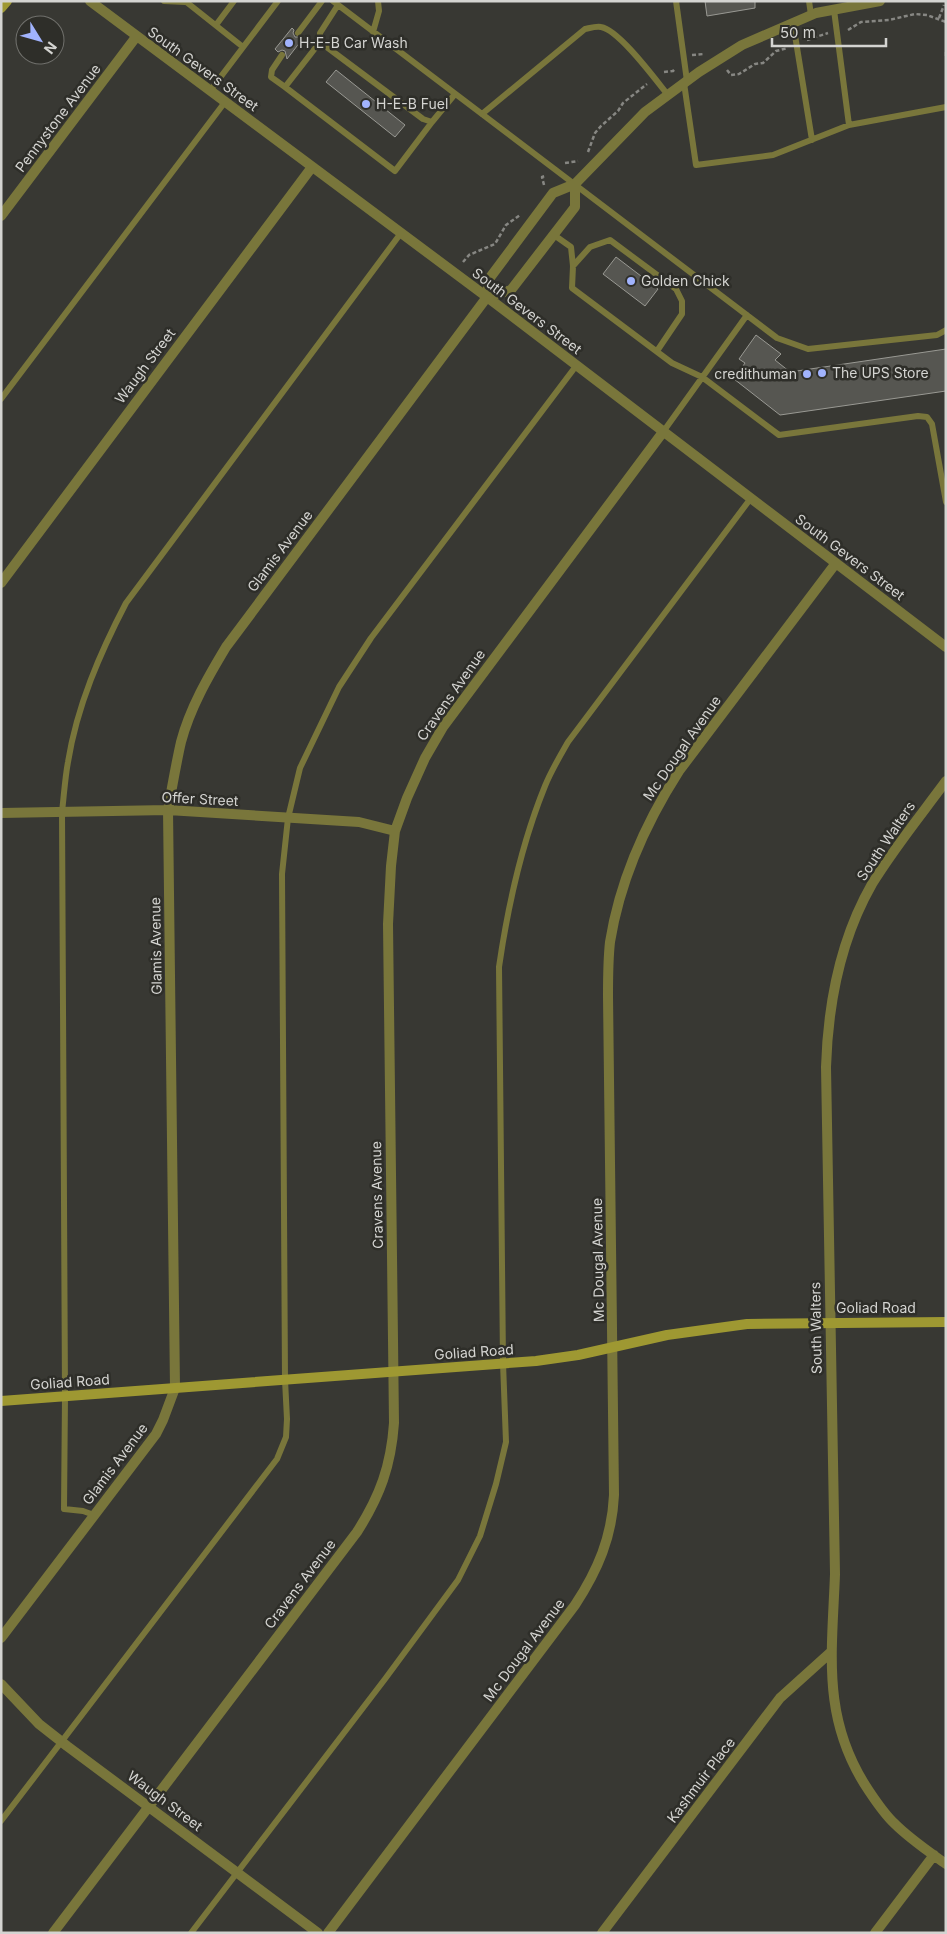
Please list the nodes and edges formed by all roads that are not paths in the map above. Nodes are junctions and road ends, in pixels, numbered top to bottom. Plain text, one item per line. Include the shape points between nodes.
1 (7, 1) edge
2 (90, 1) edge
3 (164, 1) edge
4 (185, 1) edge
5 (234, 1) edge
6 (278, 1) edge
7 (322, 1) edge
8 (378, 1) edge
9 (676, 1) edge
10 (809, 1) edge
11 (880, 1) edge
12 (174, 2) edge
13 (336, 3) edge
14 (1, 8) edge
15 (834, 10) junction
16 (811, 15) junction
17 (793, 23) junction
18 (216, 25) junction
19 (373, 32) junction
20 (298, 33) dead end
21 (136, 37) junction
22 (320, 42) junction
23 (243, 47) junction
24 (282, 55) dead end
25 (685, 82) junction
26 (285, 87) junction
27 (210, 91) junction
28 (455, 94) junction
29 (668, 95) junction
30 (225, 102) junction
31 (946, 107) edge
32 (482, 114) junction
33 (432, 122) junction
34 (850, 125) junction
35 (812, 140) junction
36 (312, 166) junction
37 (575, 184) junction
38 (1, 216) edge
39 (401, 233) junction
40 (554, 235) junction
41 (573, 266) junction
42 (487, 297) junction
43 (747, 315) junction
44 (946, 330) edge
45 (657, 351) junction
46 (576, 366) junction
47 (702, 377) junction
48 (1, 400) edge
49 (663, 432) junction
50 (750, 498) junction
51 (946, 502) edge
52 (836, 563) junction
53 (1, 583) edge
54 (946, 648) edge
55 (946, 781) edge
56 (168, 810) junction
57 (62, 812) junction
58 (1, 813) edge
59 (288, 818) junction
60 (395, 831) junction
61 (830, 1322) junction
62 (946, 1322) edge
63 (612, 1346) junction
64 (503, 1363) junction
65 (393, 1372) junction
66 (285, 1380) junction
67 (174, 1388) junction
68 (65, 1396) junction
69 (1, 1401) edge
70 (94, 1515) junction
71 (1, 1638) edge
72 (831, 1652) junction
73 (1, 1684) edge
74 (61, 1741) junction
75 (149, 1806) junction
76 (1, 1821) edge
77 (934, 1855) junction
78 (946, 1864) edge
79 (237, 1872) junction
80 (53, 1933) edge
81 (191, 1933) edge
82 (318, 1933) edge
83 (328, 1933) edge
84 (602, 1933) edge
85 (876, 1933) edge

1 - 14 main road
2 - 21 street, South Gevers Street
3 - 12 lane
4 - 12 lane
4 - 18 lane
5 - 18 lane
6 - 23 lane
7 - 20 lane
8 - 19 lane via 379,11
9 - 25 lane
10 - 16 lane
11 - 15 street
13 - 19 lane
13 - 22 lane via 320,33
15 - 16 street
15 - 34 lane
16 - 17 street
17 - 25 street via 742,45
17 - 35 lane
18 - 23 lane
19 - 28 lane
21 - 27 street, South Gevers Street
21 - 38 street, Pennystone Avenue
22 - 26 lane
22 - 33 lane via 423,119
23 - 27 lane
24 - 26 lane via 271,76
25 - 29 street
25 - 35 lane via 696,165 773,155
26 - 33 lane via 395,171
27 - 30 street, South Gevers Street
28 - 32 lane
28 - 33 lane
29 - 32 lane via 622,40 600,26 585,29
29 - 37 street via 645,112
30 - 36 street, South Gevers Street
30 - 48 lane
31 - 34 lane
32 - 37 lane
34 - 35 lane
36 - 39 street, South Gevers Street
36 - 53 street, Waugh Street
37 - 40 street via 575,208
37 - 42 street via 553,193 489,279
37 - 43 lane
39 - 42 street, South Gevers Street
39 - 57 lane via 126,603 103,648 82,704 68,761
40 - 41 lane via 571,247
40 - 42 street via 512,290
41 - 45 lane via 572,288
41 - 45 lane via 590,247 610,240 676,289 682,301 682,314
42 - 46 street, South Gevers Street
42 - 56 street, Glamis Avenue via 221,654 193,708 182,740
43 - 44 lane via 777,338 808,349 937,335
43 - 47 lane
45 - 47 lane via 672,363
46 - 49 street, South Gevers Street
46 - 59 lane via 371,638 339,687 300,768
47 - 49 lane
47 - 51 lane via 779,435 927,417 932,424
49 - 50 street, South Gevers Street
49 - 60 street, Cravens Avenue via 443,727 425,758
50 - 52 street, South Gevers Street
50 - 64 lane via 568,742 545,784 523,848 506,917 499,967
52 - 54 street, South Gevers Street
52 - 63 street, Mc Dougal Avenue via 679,772 640,840 626,876 610,944 608,996
55 - 61 street, South Walters via 872,885 842,955 833,992 827,1029 826,1067
56 - 57 street, Offer Street
56 - 59 street, Offer Street
56 - 67 street, Glamis Avenue
57 - 58 street, Offer Street
57 - 68 lane
59 - 60 street, Offer Street via 359,822
59 - 66 lane via 282,874
60 - 65 street, Cravens Avenue via 388,924
61 - 62 main road, Goliad Road
61 - 63 main road, Goliad Road via 746,1324
61 - 72 street, South Walters via 834,1574
63 - 64 main road, Goliad Road via 578,1355
63 - 83 street, Mc Dougal Avenue via 613,1512 600,1561 575,1605
64 - 65 main road, Goliad Road
64 - 79 lane via 506,1442 480,1536 458,1580
65 - 66 main road, Goliad Road
65 - 75 street, Cravens Avenue via 391,1450 383,1482 371,1510
66 - 67 main road, Goliad Road
66 - 74 lane via 286,1437 277,1459
67 - 68 main road, Goliad Road
67 - 70 street, Glamis Avenue via 156,1434
68 - 69 main road, Goliad Road
68 - 70 lane via 64,1509
70 - 71 street, Glamis Avenue
72 - 77 street, South Walters via 836,1716 857,1774 893,1823
72 - 84 street, Kashmuir Place via 780,1698
73 - 74 street, Waugh Street
74 - 75 street, Waugh Street
74 - 76 lane
75 - 79 street, Waugh Street
75 - 80 street, Cravens Avenue
77 - 78 street, South Walters
77 - 85 street
79 - 81 lane
79 - 82 street, Waugh Street

